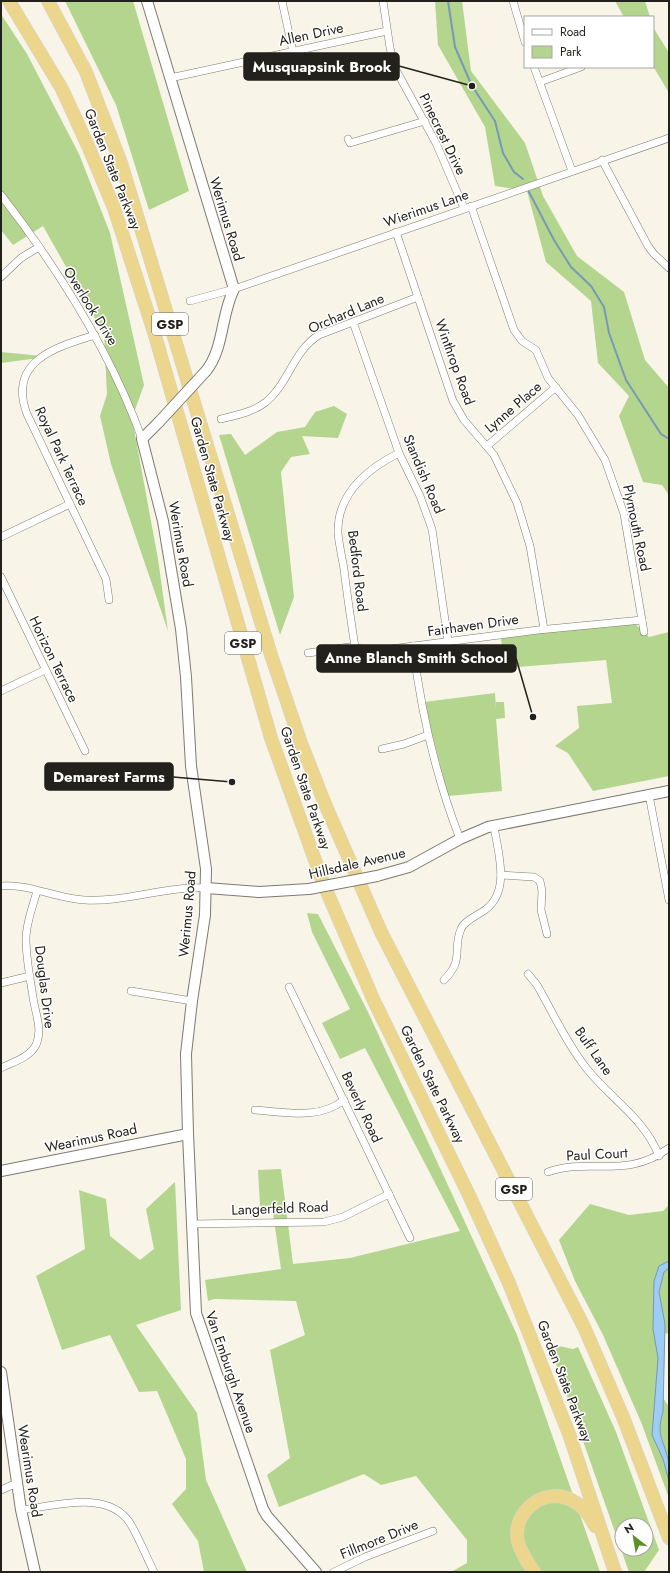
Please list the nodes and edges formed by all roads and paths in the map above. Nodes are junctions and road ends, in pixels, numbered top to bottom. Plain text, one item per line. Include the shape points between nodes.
1 (9, 1) edge
2 (48, 1) edge
3 (148, 1) edge
4 (282, 1) edge
5 (383, 1) edge
6 (513, 1) edge
7 (387, 31) junction
8 (524, 39) edge
9 (292, 52) junction
10 (534, 68) edge
11 (578, 68) edge
12 (170, 78) junction
13 (540, 82) junction
14 (425, 121) junction
15 (669, 138) edge
16 (348, 139) dead end
17 (602, 160) junction
18 (572, 171) junction
19 (1, 195) edge
20 (467, 207) junction
21 (396, 232) junction
22 (39, 247) junction
23 (669, 268) edge
24 (1, 277) edge
25 (234, 289) junction
26 (418, 297) junction
27 (190, 301) dead end
28 (353, 322) junction
29 (95, 335) junction
30 (556, 387) junction
31 (221, 419) dead end
32 (142, 439) junction
33 (487, 446) junction
34 (398, 453) junction
35 (70, 504) junction
36 (1, 537) edge
37 (1, 577) edge
38 (109, 600) dead end
39 (642, 620) junction
40 (544, 629) junction
41 (644, 632) dead end
42 (448, 641) junction
43 (413, 646) junction
44 (355, 647) junction
45 (308, 653) dead end
46 (45, 670) junction
47 (1, 691) edge
48 (428, 735) junction
49 (382, 749) dead end
50 (85, 751) dead end
51 (669, 791) edge
52 (649, 795) junction
53 (494, 826) junction
54 (460, 839) junction
55 (501, 875) junction
56 (1, 886) edge
57 (206, 888) junction
58 (37, 891) junction
59 (669, 900) edge
60 (547, 934) dead end
61 (528, 974) dead end
62 (30, 976) junction
63 (444, 980) dead end
64 (1, 983) edge
65 (289, 987) dead end
66 (131, 991) dead end
67 (192, 1001) junction
68 (1, 1068) edge
69 (344, 1100) junction
70 (256, 1110) dead end
71 (188, 1134) junction
72 (669, 1148) edge
73 (659, 1156) junction
74 (1, 1171) edge
75 (548, 1172) dead end
76 (389, 1194) junction
77 (191, 1224) junction
78 (410, 1238) dead end
79 (1, 1372) edge
80 (17, 1483) junction
81 (1, 1490) edge
82 (21, 1510) junction
83 (433, 1531) dead end
84 (669, 1538) edge
85 (34, 1572) edge
86 (154, 1572) edge
87 (316, 1572) edge
88 (334, 1572) edge
89 (534, 1572) edge
90 (615, 1572) edge

1 - 90 highway, Garden State Parkway / GSP via 62,89 114,208 150,319 269,731 324,885 374,1001 510,1283 567,1428
2 - 84 highway, Garden State Parkway / GSP via 86,72 116,151 271,655 301,743 330,816 387,944 584,1327 624,1417
3 - 12 main road, Werimus Road
4 - 9 street
5 - 7 street, Pinecrest Drive
6 - 8 street
7 - 9 street, Allen Drive
7 - 14 street, Pinecrest Drive via 396,70
9 - 12 street, Allen Drive
10 - 13 street
11 - 13 street
12 - 25 main road, Werimus Road
13 - 18 street
14 - 16 street via 350,143
14 - 20 street, Pinecrest Drive
15 - 17 street, Wierimus Lane
17 - 18 street, Wierimus Lane
17 - 23 street via 648,246
18 - 20 street, Wierimus Lane
19 - 22 street, Overlook Drive
20 - 21 street, Wierimus Lane
20 - 30 street, Plymouth Road via 514,330 522,341 536,350 543,371
21 - 25 street, Wierimus Lane
21 - 26 street, Winthrop Road
22 - 24 street via 21,258
22 - 29 street, Overlook Drive
25 - 27 street, Wierimus Lane
25 - 32 main road, bridge via 226,306 213,360 206,371
26 - 28 street, Orchard Lane
26 - 33 street, Winthrop Road via 458,411 471,430
28 - 31 street, Orchard Lane via 319,335 304,346 279,388 266,402 250,411
28 - 34 street, Standish Road
29 - 32 street, Overlook Drive via 121,385
29 - 35 street, Royal Park Terrace via 64,345 39,358 27,372 22,388 27,414
30 - 33 street, Lynne Place
30 - 39 street, Plymouth Road via 590,432 613,479 625,521
32 - 57 main road, Werimus Road via 163,521 181,629 191,766 204,850
33 - 40 street, Winthrop Road via 502,469 524,524
34 - 42 street, Standish Road via 420,496 432,529
34 - 44 street, Bedford Road via 361,477 348,495 340,514 338,533
35 - 36 street
35 - 38 street, Royal Park Terrace via 106,579
37 - 46 street, Horizon Terrace
39 - 40 street, Fairhaven Drive
39 - 41 street, Plymouth Road
40 - 42 street, Fairhaven Drive
42 - 43 street, Fairhaven Drive
43 - 44 street, Fairhaven Drive via 374,651
43 - 48 street via 418,690
44 - 45 street, Fairhaven Drive
46 - 47 street
46 - 50 street, Horizon Terrace
48 - 49 street
48 - 54 street via 443,791
51 - 52 main road, Hillsdale Avenue
52 - 53 main road, Hillsdale Avenue
52 - 59 street
53 - 54 main road, Hillsdale Avenue
53 - 55 street
54 - 57 main road, Hillsdale Avenue, bridge via 409,867 378,876 309,889 259,892
55 - 60 street via 534,877 540,882 541,910
55 - 63 street via 500,887 493,903 460,929 454,970
56 - 58 street via 19,886
57 - 58 street via 184,888 133,898 100,900 70,899
57 - 67 main road, Werimus Road
58 - 62 street, Douglas Drive via 27,930
61 - 73 street, Buff Lane via 538,985 586,1068 644,1128
62 - 64 street
62 - 68 street, Douglas Drive via 39,1026 38,1039 26,1056
65 - 69 street, Beverly Road
66 - 67 street
67 - 71 main road, Werimus Road via 186,1054
69 - 70 street via 332,1108 313,1113
69 - 76 street, Beverly Road
71 - 74 main road, Wearimus Road
71 - 77 main road, Van Emburgh Avenue
72 - 73 street, Paul Court
73 - 75 street, Paul Court via 627,1166 559,1168
76 - 77 street, Langerfeld Road via 343,1217 324,1222
76 - 78 street, Beverly Road
77 - 87 main road, Van Emburgh Avenue via 196,1313 263,1509
79 - 80 main road, Wearimus Road
80 - 81 street
80 - 82 main road, Wearimus Road
82 - 85 main road, Wearimus Road
82 - 86 street via 84,1502 111,1506 129,1522
83 - 88 street, Fillmore Drive via 364,1557
89 - 90 highway via 518,1542 519,1523 535,1502 557,1496 571,1499 585,1510 595,1526

